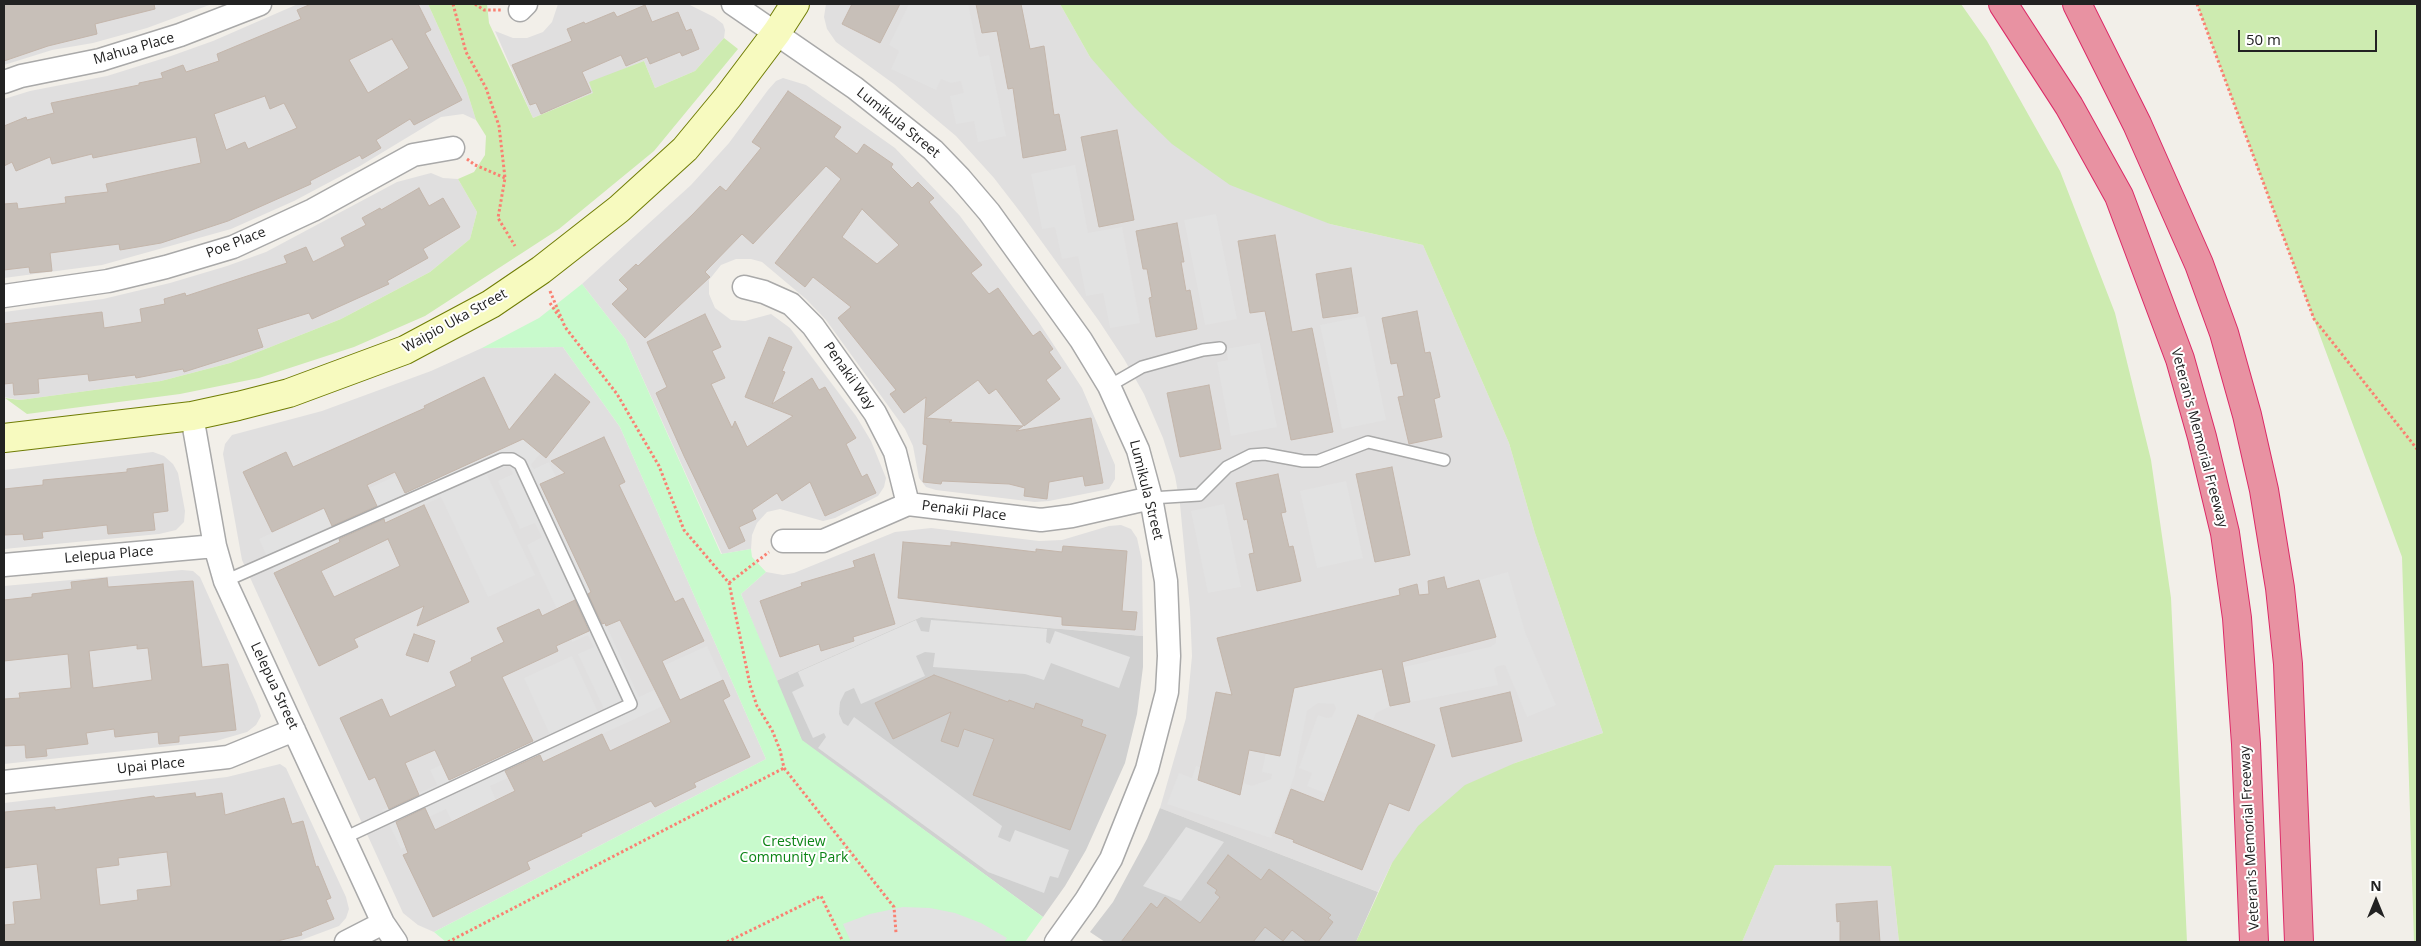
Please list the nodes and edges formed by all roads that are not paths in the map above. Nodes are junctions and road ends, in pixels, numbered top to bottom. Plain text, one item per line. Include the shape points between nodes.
1 (260, 4) edge
2 (733, 4) edge
3 (795, 4) edge
4 (2003, 4) edge
5 (2077, 4) edge
6 (777, 32) junction
7 (4, 82) edge
8 (453, 148) road end
9 (744, 288) dead end
10 (4, 296) edge
11 (1220, 348) dead end
12 (1109, 386) junction
13 (192, 416) junction
14 (4, 438) edge
15 (1444, 460) dead end
16 (1151, 498) junction
17 (908, 504) junction
18 (783, 541) road end
19 (215, 546) junction
20 (4, 565) edge
21 (226, 581) junction
22 (294, 730) junction
23 (4, 782) edge
24 (344, 838) junction
25 (383, 922) junction
26 (346, 942) edge
27 (396, 942) edge
28 (1056, 942) edge
29 (2254, 942) edge
30 (2299, 942) edge

1 - 7 street, Mahua Place via 126,52
2 - 6 street, Lumikula Street
3 - 6 street, Waipio Uka Street
4 - 29 highway, Veteran's Memorial Freeway via 2069,106 2119,196 2180,359 2202,438 2225,533 2237,618
5 - 30 highway via 2138,124 2200,264 2247,415 2264,490 2288,664
6 - 12 street, Lumikula Street via 933,150 960,178 1033,271
6 - 13 street, Waipio Uka Street via 685,149 626,203 541,270 490,304 405,350 289,392
8 - 10 street, Poe Place via 413,155 313,210 233,246 108,281
9 - 17 street, Penakii Way via 764,292 791,304 813,326 875,413 895,452
11 - 12 lane via 1142,367
12 - 16 street, Lumikula Street via 1138,450
13 - 14 street, Waipio Uka Street
13 - 19 street, Lelepua Street
15 - 16 lane via 1368,442 1318,461 1251,455 1227,467 1199,495
16 - 17 street, Penakii Place via 1041,520
16 - 28 street, Lumikula Street via 1166,581 1169,656 1163,707 1147,769 1111,859
17 - 18 street, Penakii Place via 823,541
19 - 20 street, Lelepua Place
19 - 21 street, Lelepua Street
21 - 22 street, Lelepua Street
21 - 24 lane via 502,459 512,459 520,464 631,704
22 - 23 street, Upai Place via 228,757
22 - 24 street, Lelepua Street
24 - 25 street, Lelepua Street
25 - 26 street
25 - 27 street, Lelepua Street

